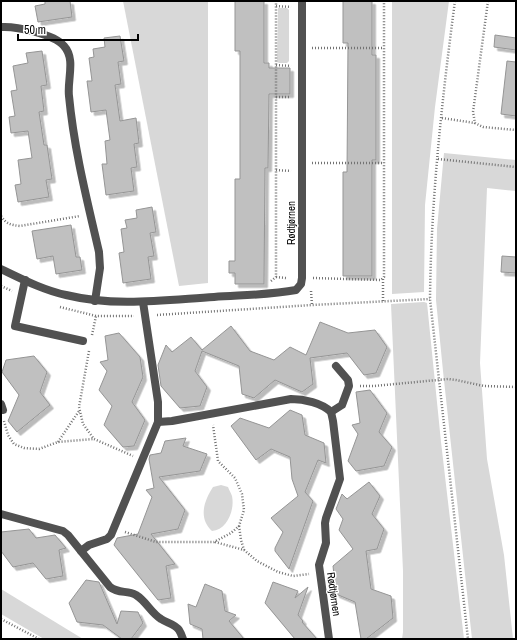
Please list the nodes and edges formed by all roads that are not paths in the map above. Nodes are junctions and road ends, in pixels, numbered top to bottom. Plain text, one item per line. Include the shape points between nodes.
1 (302, 1) edge
2 (1, 27) edge
3 (1, 269) edge
4 (25, 280) junction
5 (95, 301) junction
6 (144, 302) junction
7 (87, 342) road end
8 (336, 366) dead end
9 (331, 412) junction
10 (158, 422) junction
11 (1, 514) edge
12 (81, 550) junction
13 (183, 639) edge
14 (330, 639) edge

1 - 6 street, Rødtjørnen via 301,284 296,290
2 - 5 street via 25,29 56,40 64,45 68,52 68,92 76,153 99,252 100,268
3 - 4 street
4 - 5 street via 65,295
4 - 7 street via 15,326
5 - 6 street
6 - 10 street via 158,402
8 - 9 street via 348,380 349,386 342,405
9 - 10 street via 324,407 291,399
9 - 14 street, Rødtjørnen via 340,479 326,518 326,543 320,573
10 - 12 street via 111,535
11 - 12 street via 63,531
12 - 13 street via 115,591 139,598 157,617 175,626

